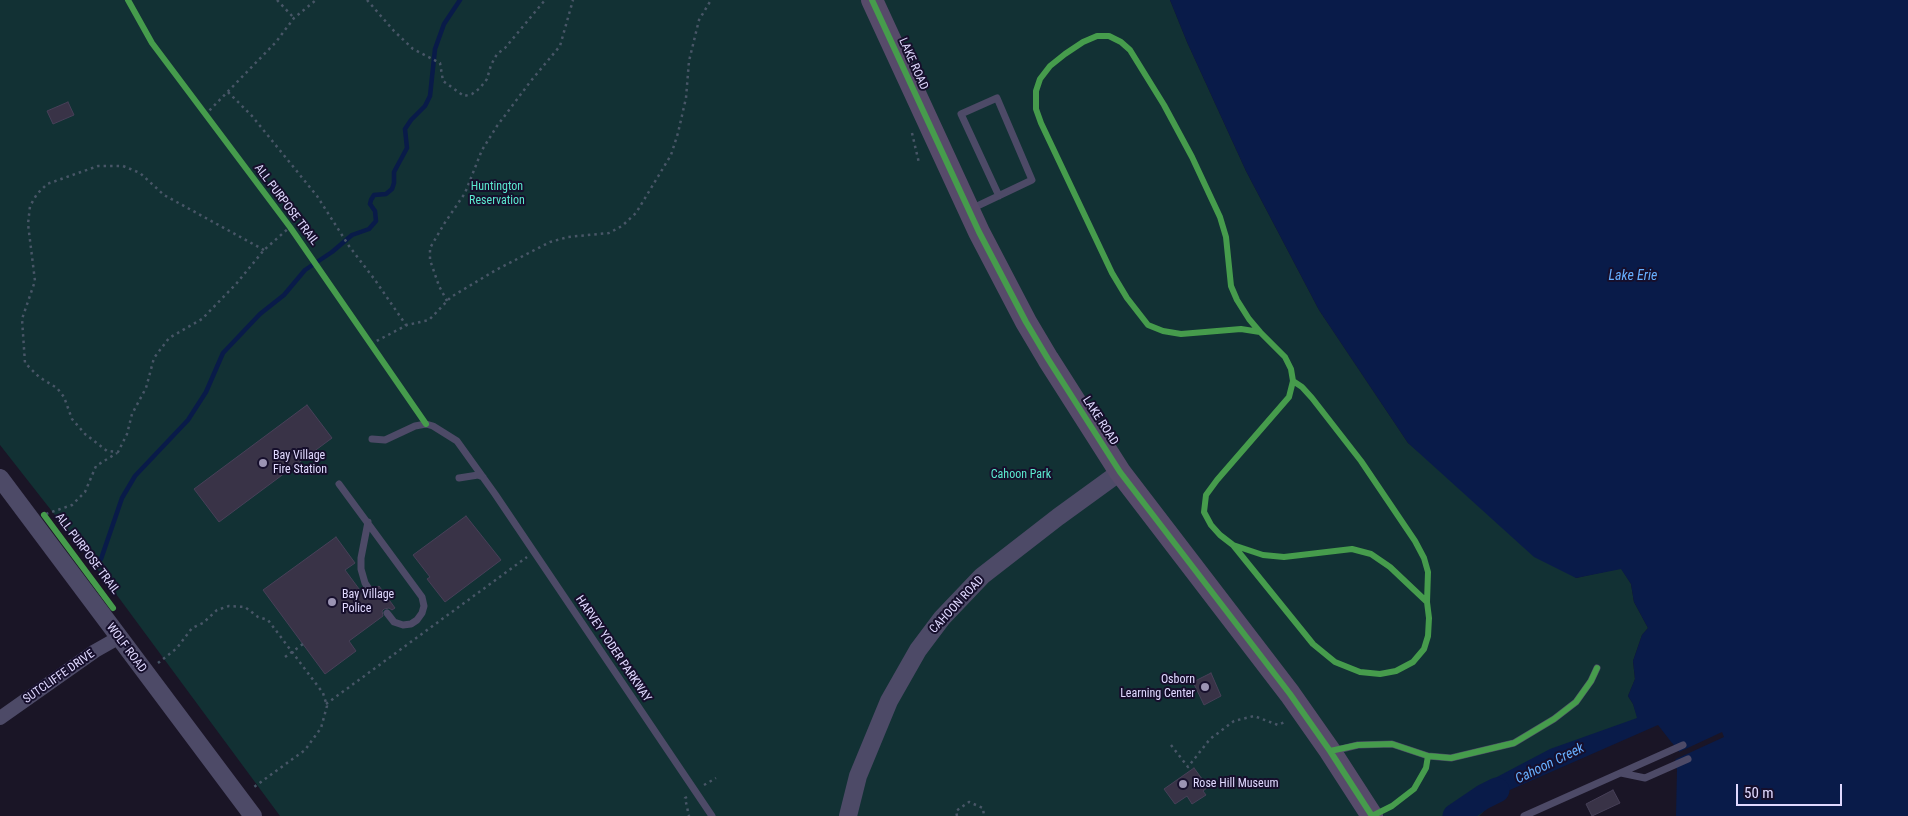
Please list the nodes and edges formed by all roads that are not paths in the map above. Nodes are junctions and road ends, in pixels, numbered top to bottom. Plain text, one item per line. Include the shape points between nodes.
1 (872, 0) edge
2 (999, 196) junction
3 (969, 211) junction
4 (372, 438) dead end
5 (1120, 472) junction
6 (484, 477) junction
7 (0, 478) edge
8 (459, 478) dead end
9 (339, 484) dead end
10 (368, 522) junction
11 (371, 592) dead end
12 (387, 613) dead end
13 (118, 638) junction
14 (1596, 668) dead end
15 (0, 718) edge
16 (1683, 745) dead end
17 (1330, 751) junction
18 (1688, 759) dead end
19 (1620, 773) junction
20 (253, 816) edge
21 (712, 816) edge
22 (848, 816) edge
23 (1372, 816) edge
24 (1524, 816) edge

1 - 3 main road, LAKE ROAD
2 - 2 lane via 1032,180 997,98 961,114
2 - 3 lane
3 - 5 main road, LAKE ROAD via 1026,322
4 - 6 lane, HARVEY YODER PARKWAY via 385,440 415,426 433,426 457,441
5 - 17 main road, LAKE ROAD
5 - 22 street, CAHOON ROAD via 982,576 942,618 918,650 889,701 858,776
6 - 8 lane
6 - 21 lane, HARVEY YODER PARKWAY
7 - 13 street, WOLF ROAD
9 - 10 lane
10 - 11 lane via 361,569
10 - 12 lane via 422,597 424,606 417,620 411,624 394,622
13 - 15 street, SUTCLIFFE DRIVE
13 - 20 street, WOLF ROAD
14 - 17 lane via 1576,702 1514,743 1451,758 1428,756 1392,744 1358,745
16 - 19 lane
17 - 23 main road, LAKE ROAD
18 - 19 lane via 1645,778
19 - 24 lane

